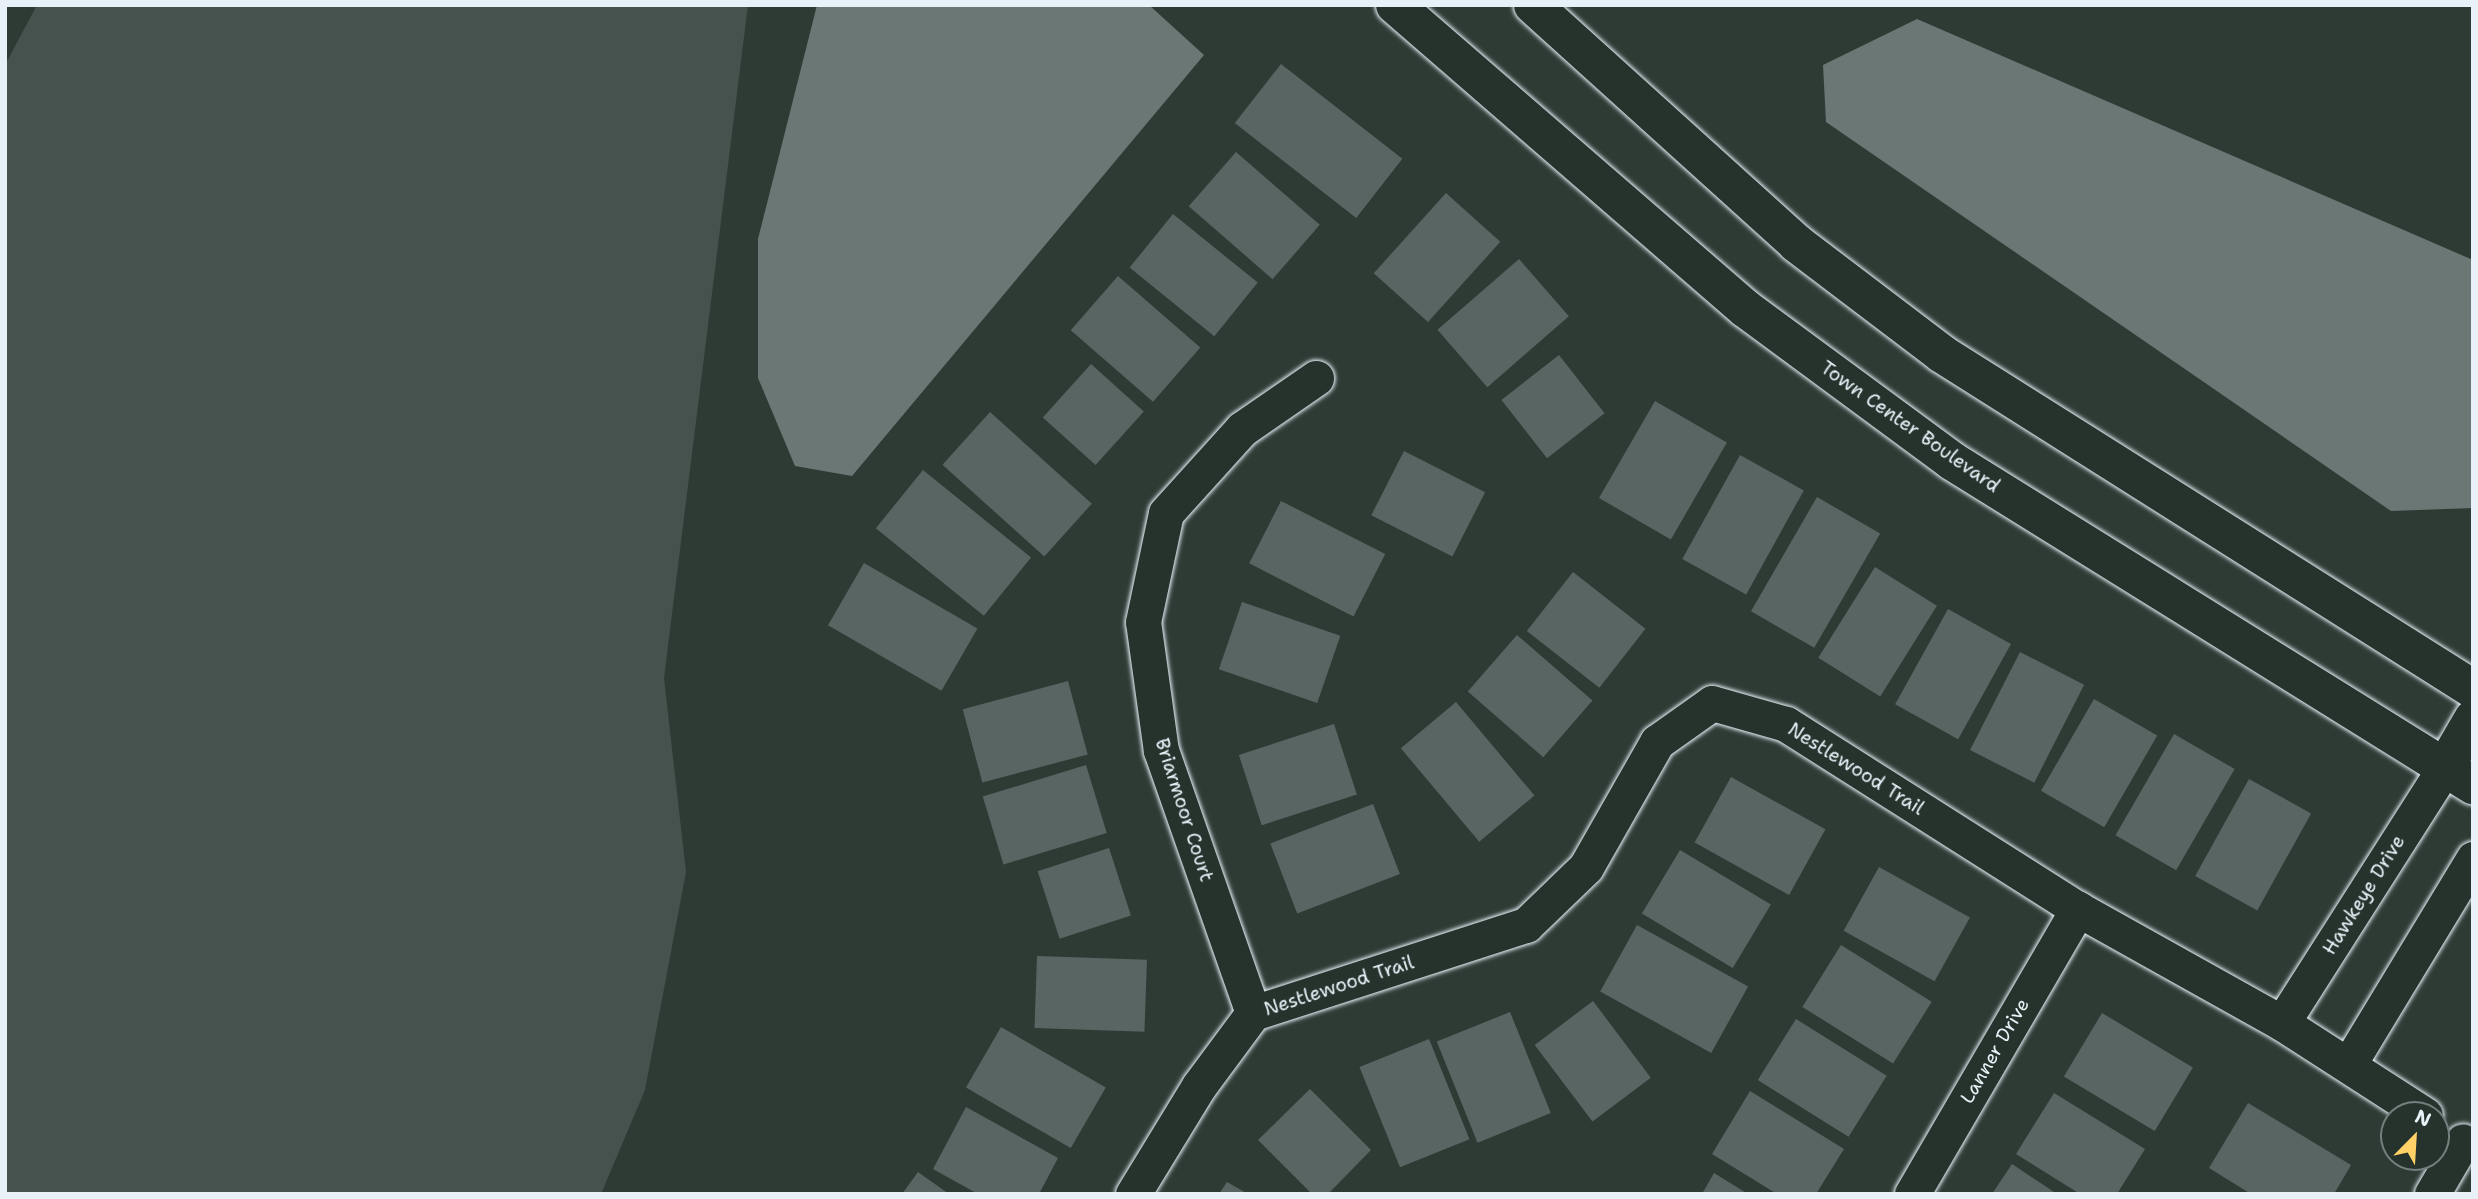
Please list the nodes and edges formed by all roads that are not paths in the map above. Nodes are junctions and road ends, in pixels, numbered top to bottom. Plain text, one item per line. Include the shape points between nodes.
1 (1395, 5) edge
2 (1533, 5) edge
3 (1316, 378) dead end
4 (2473, 690) edge
5 (2473, 719) edge
6 (2459, 776) edge
7 (2473, 859) edge
8 (2078, 909) junction
9 (1253, 1013) junction
10 (2282, 1023) junction
11 (2349, 1064) junction
12 (2404, 1101) edge
13 (2457, 1136) edge
14 (1133, 1194) edge
15 (1912, 1194) edge
16 (2432, 1194) edge

1 - 6 main road, Town Center Boulevard via 1746,309 1952,461
2 - 4 main road via 1796,243 1942,354
3 - 9 street, Briarmoor Court via 1242,429 1166,513 1143,622 1161,751
5 - 6 main road
6 - 10 street, Hawkeye Drive
7 - 11 street
8 - 9 street, Nestlewood Trail via 1786,724 1712,703 1657,742 1586,867 1526,925
8 - 10 street, Nestlewood Trail
8 - 15 street, Lanner Drive
9 - 14 street, Nestlewood Trail via 1199,1086
10 - 11 street, Nestlewood Trail
11 - 12 street, Nestlewood Trail
13 - 16 street

